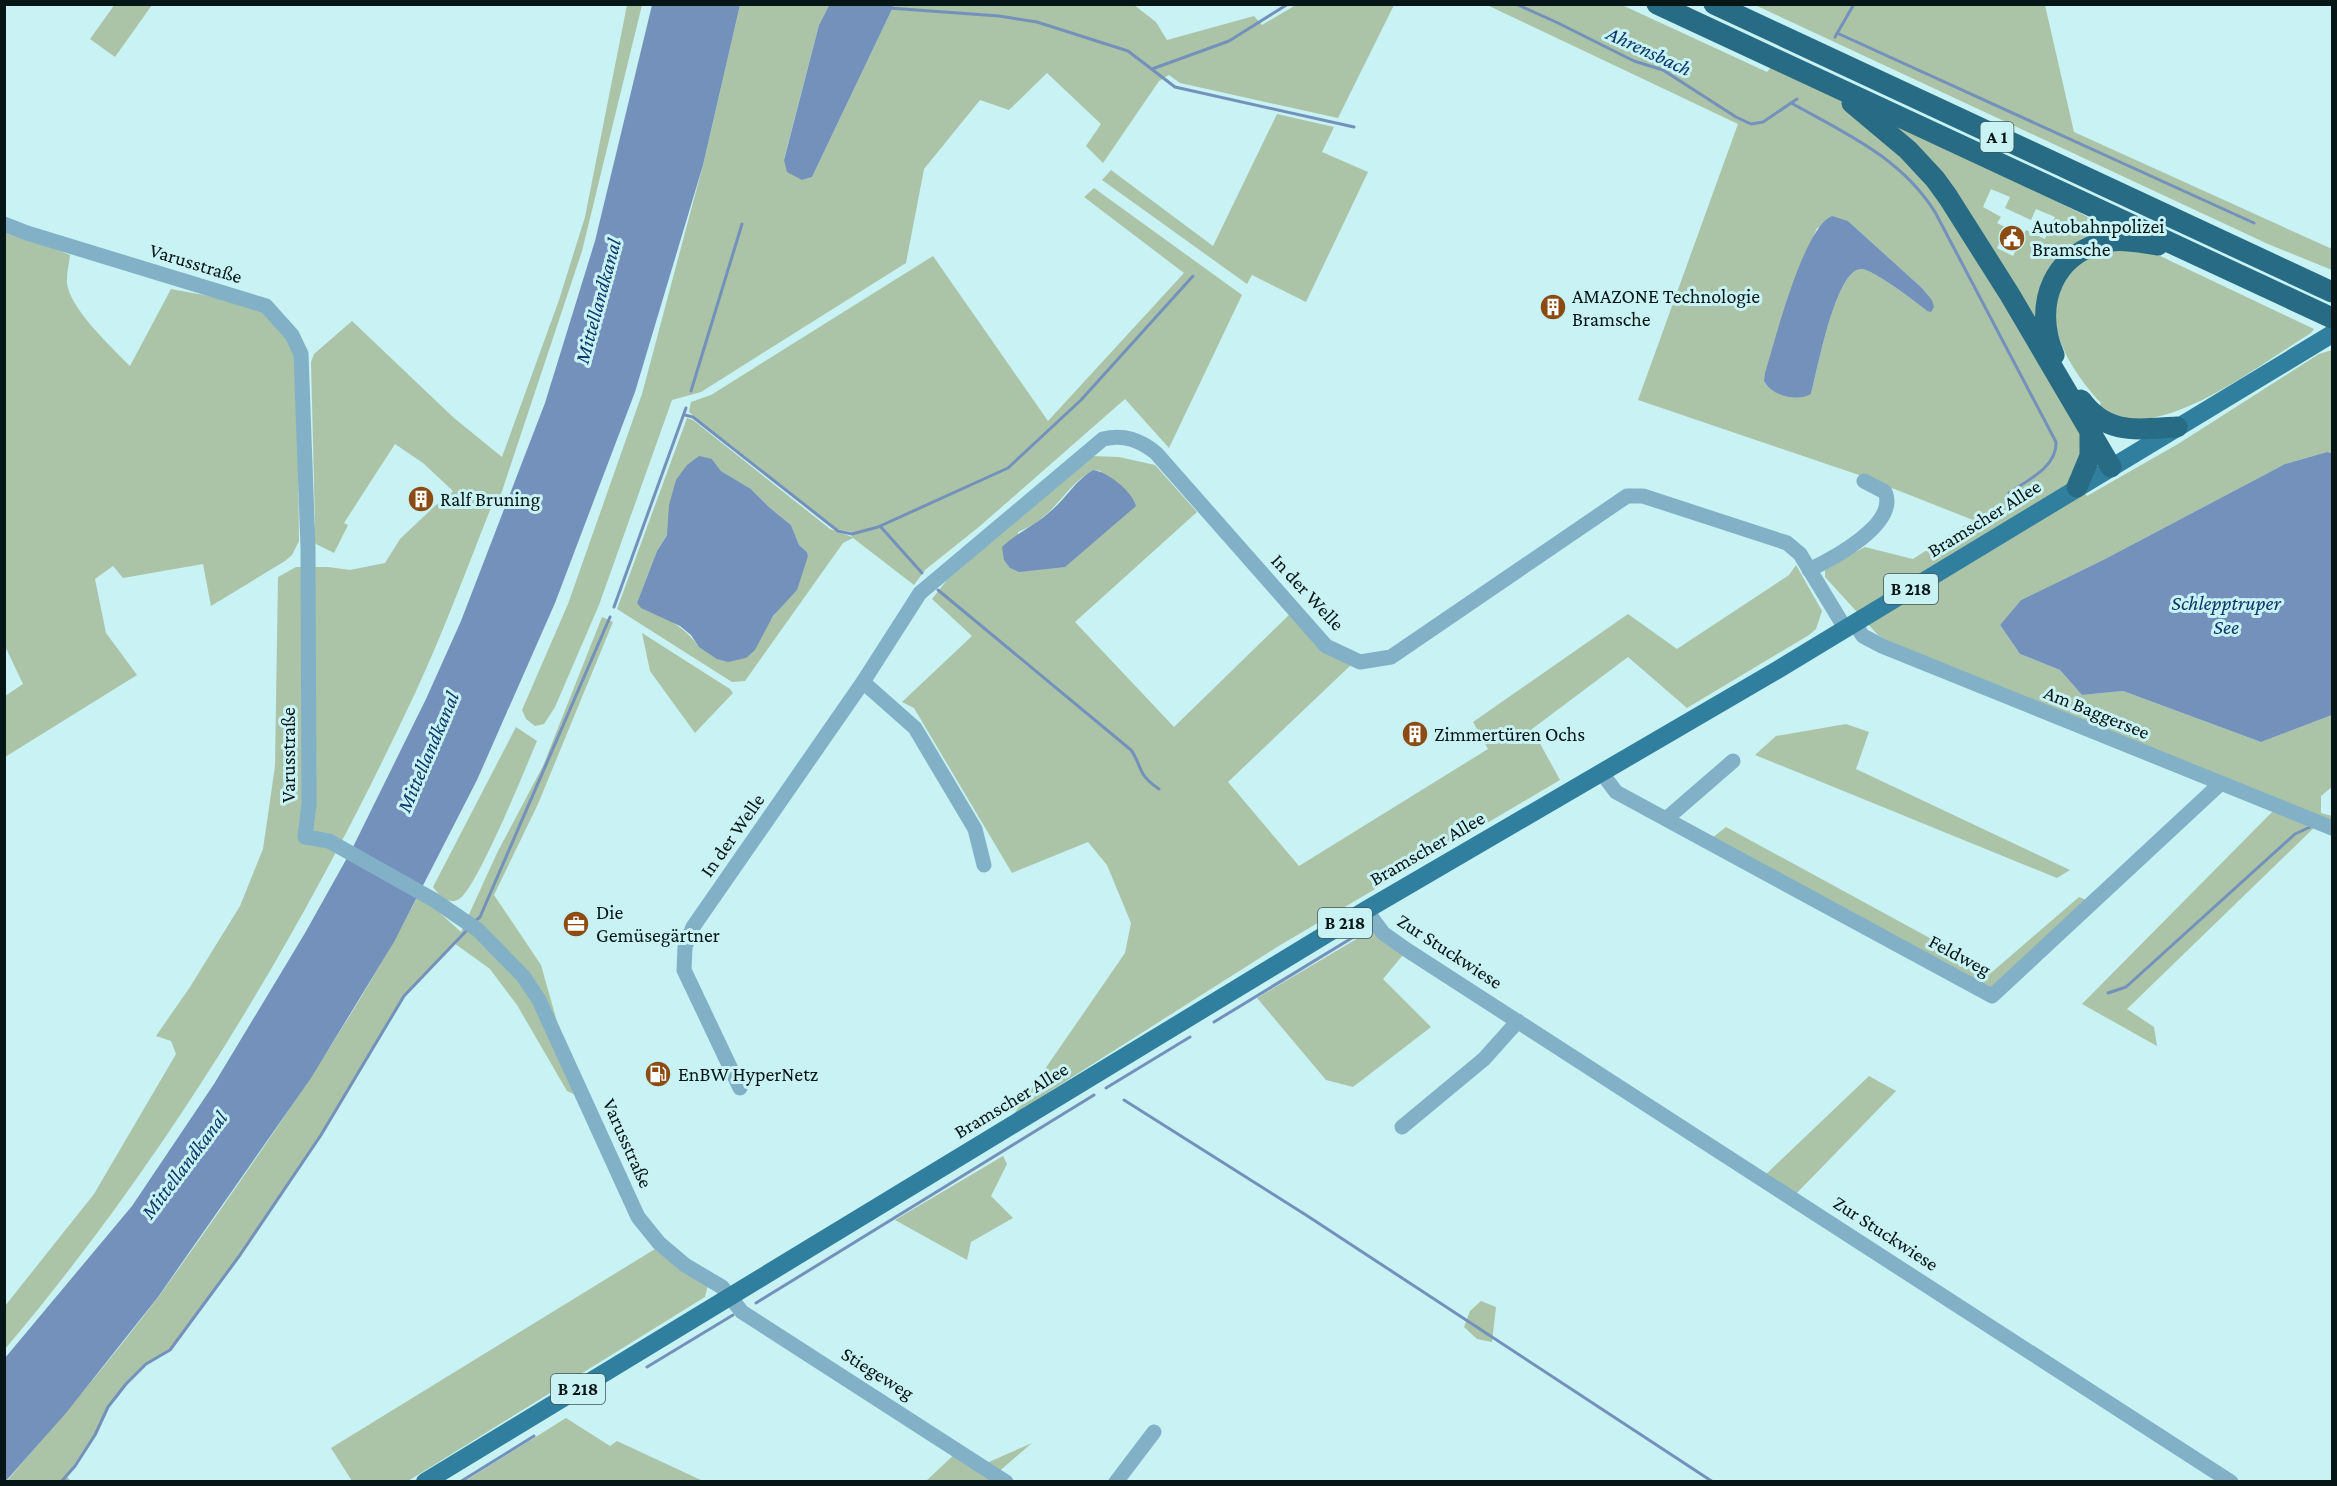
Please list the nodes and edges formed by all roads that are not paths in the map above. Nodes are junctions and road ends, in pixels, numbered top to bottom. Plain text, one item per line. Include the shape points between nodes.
1 (1657, 4) edge
2 (1714, 4) edge
3 (1834, 87) junction
4 (4, 224) edge
5 (2184, 249) junction
6 (2332, 292) edge
7 (2332, 318) edge
8 (2332, 334) edge
9 (2090, 422) junction
10 (2177, 427) junction
11 (2118, 463) junction
12 (1864, 481) dead end
13 (2077, 487) junction
14 (1809, 570) junction
15 (1849, 625) junction
16 (862, 682) junction
17 (1733, 761) dead end
18 (1600, 772) junction
19 (2220, 784) junction
20 (1666, 819) junction
21 (2332, 828) edge
22 (984, 865) dead end
23 (1366, 910) junction
24 (1518, 1021) junction
25 (741, 1088) dead end
26 (1402, 1127) dead end
27 (730, 1297) junction
28 (1154, 1432) dead end
29 (425, 1482) edge
30 (1006, 1482) edge
31 (1116, 1482) edge
32 (2231, 1482) edge

1 - 3 highway, A 1
2 - 6 highway, A 1
3 - 5 highway, A 1
3 - 9 highway via 1908,150 1935,179
4 - 27 street, Varusstraße via 266,306 297,344 301,354 308,548 309,804 305,837 329,841 435,900 473,926 523,976 540,1000 638,1217 659,1243 685,1265 722,1287
5 - 7 highway, A 1
5 - 9 highway via 2132,241 2106,242 2080,252 2054,280 2046,301 2048,337
8 - 10 main road, Bramscher Allee / B 218
9 - 10 highway via 2134,429
9 - 11 highway
9 - 13 highway via 2090,456
10 - 11 main road, Bramscher Allee / B 218
11 - 13 main road, Bramscher Allee / B 218
12 - 14 street via 1885,492 1883,513 1857,543
13 - 15 main road, Bramscher Allee / B 218
14 - 15 street, In der Welle
14 - 16 street, In der Welle via 1800,554 1787,543 1643,496 1627,496 1391,657 1360,662 1326,646 1156,453 1142,442 1114,436 1104,439 920,593
15 - 18 main road, Bramscher Allee / B 218
15 - 19 street, Am Baggersee via 1882,646
16 - 22 street via 915,728 975,829
16 - 25 street, In der Welle via 693,927 685,947 684,970
17 - 20 street
18 - 20 street, Feldweg via 1616,792
18 - 23 main road, Bramscher Allee / B 218
19 - 20 street, Feldweg via 1992,996
19 - 21 street, Am Baggersee
23 - 24 street, Zur Stuckwiese via 1383,933
23 - 27 main road, Bramscher Allee / B 218
24 - 26 street via 1484,1059
24 - 32 street, Zur Stuckwiese
27 - 29 main road, Bramscher Allee / B 218
27 - 30 street, Stiegeweg via 742,1312
28 - 31 street

